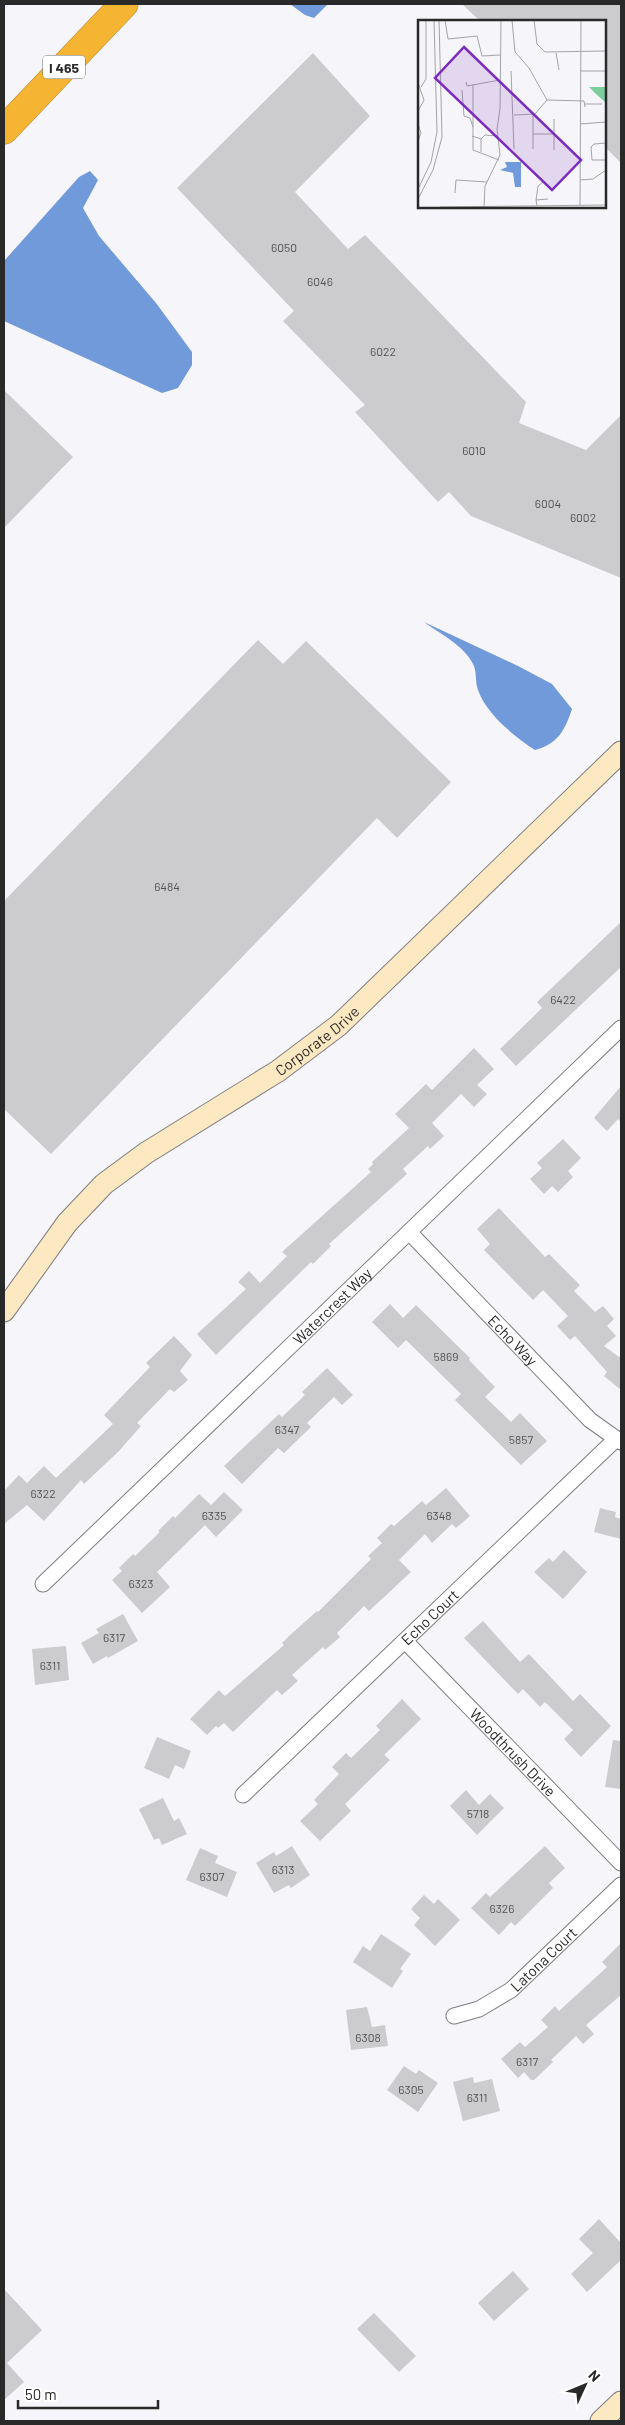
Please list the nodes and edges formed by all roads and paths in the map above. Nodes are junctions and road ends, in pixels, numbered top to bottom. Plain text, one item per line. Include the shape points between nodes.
1 (124, 4) edge
2 (4, 130) edge
3 (621, 752) edge
4 (621, 1028) edge
5 (410, 1232) junction
6 (4, 1311) edge
7 (618, 1440) edge
8 (43, 1584) dead end
9 (405, 1641) junction
10 (243, 1795) dead end
11 (621, 1863) edge
12 (621, 1885) edge
13 (454, 2016) dead end
14 (621, 2402) edge
15 (601, 2421) edge

1 - 2 highway, I 465
3 - 6 street, Corporate Drive via 339,1025 278,1071 146,1153 104,1184 67,1223
4 - 5 street, Watercrest Way
5 - 7 street, Echo Way via 590,1420
5 - 8 street, Watercrest Way
7 - 9 street, Echo Court
9 - 10 street, Echo Court
9 - 11 street, Woodthrush Drive
12 - 13 street, Latona Court via 511,1990 479,2009
14 - 15 street

